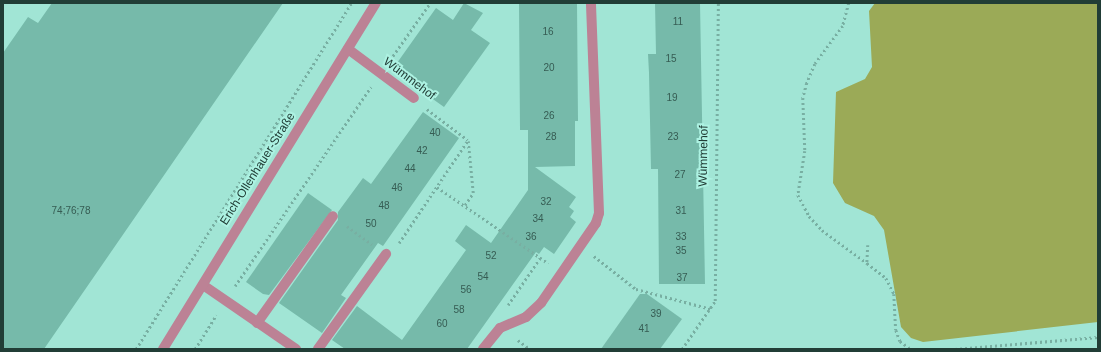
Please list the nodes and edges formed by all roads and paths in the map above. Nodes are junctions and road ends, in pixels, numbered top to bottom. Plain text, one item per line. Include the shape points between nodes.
1 (351, 3) edge
2 (376, 3) edge
3 (430, 3) edge
4 (591, 3) edge
5 (718, 3) edge
6 (849, 3) edge
7 (348, 49) junction
8 (380, 74) junction
9 (414, 98) joint
10 (468, 140) junction
11 (437, 186) junction
12 (465, 205) junction
13 (333, 216) joint
14 (868, 245) dead end
15 (581, 246) junction
16 (386, 254) junction
17 (540, 258) junction
18 (867, 263) junction
19 (563, 274) junction
20 (202, 285) junction
21 (225, 300) junction
22 (509, 301) dead end
23 (711, 309) junction
24 (257, 322) junction
25 (1098, 337) edge
26 (136, 349) edge
27 (163, 349) edge
28 (195, 349) edge
29 (296, 349) edge
30 (318, 349) edge
31 (483, 349) edge
32 (682, 349) edge
33 (912, 349) edge
34 (955, 349) edge

1 - 26 path
2 - 7 street, Erich-Ollenhauer-Straße
3 - 8 path
4 - 15 street via 599,213
5 - 23 path, Wümmehof via 715,301
6 - 18 path via 843,26 815,64 803,98 805,151 798,195 809,216 822,230
7 - 8 street, Wümmehof
7 - 20 street, Erich-Ollenhauer-Straße
8 - 9 street, Wümmehof
8 - 21 path
9 - 10 path, Wümmehof
10 - 11 path
10 - 12 path via 473,193
11 - 12 path
11 - 16 path via 394,249
12 - 17 path
13 - 16 path
13 - 24 street
14 - 18 path
15 - 19 street
15 - 23 path via 636,289
16 - 30 street
17 - 19 path
17 - 22 path
18 - 33 path via 886,278 894,294 896,330 900,341
19 - 31 street via 533,312 500,328
20 - 21 street
20 - 27 street, Erich-Ollenhauer-Straße
21 - 24 street
21 - 28 path
23 - 32 path, Wümmehof
24 - 29 street
25 - 34 path

